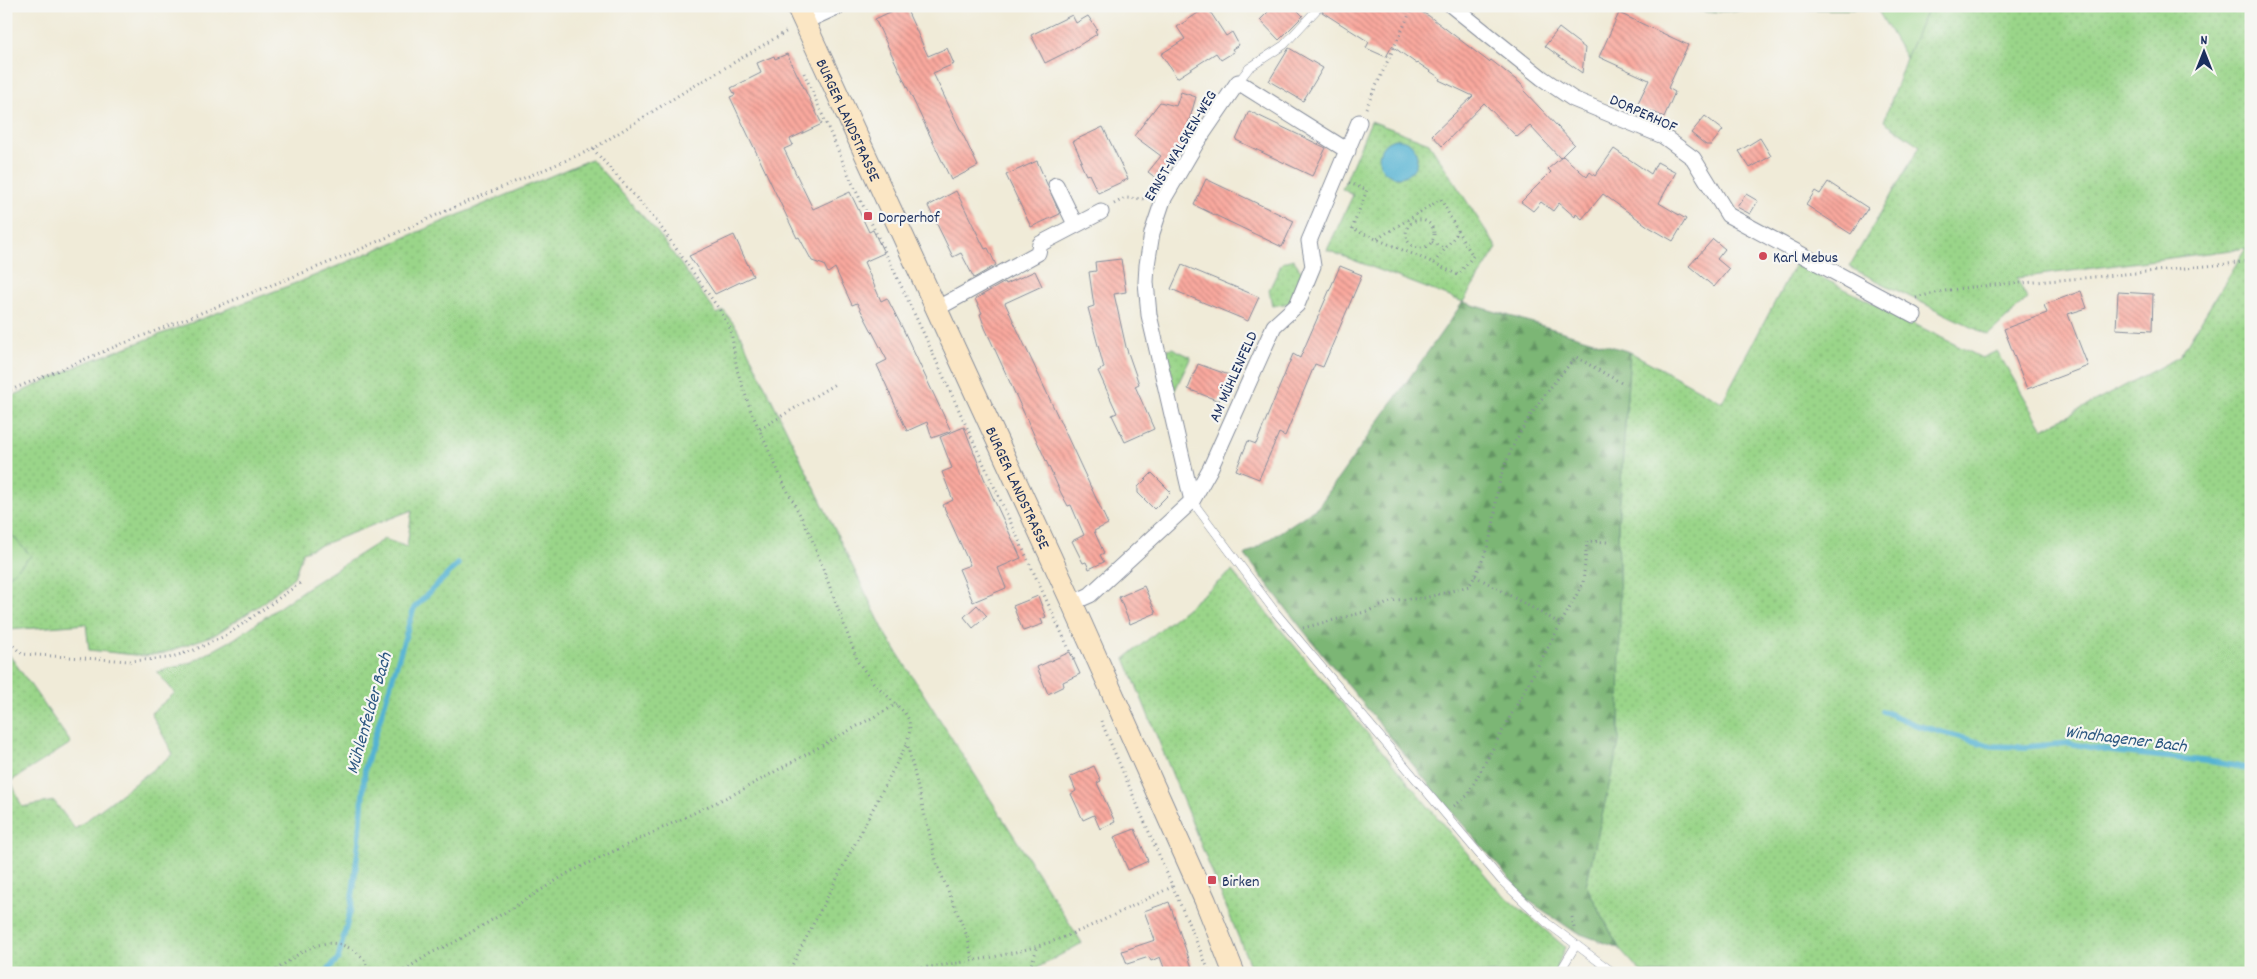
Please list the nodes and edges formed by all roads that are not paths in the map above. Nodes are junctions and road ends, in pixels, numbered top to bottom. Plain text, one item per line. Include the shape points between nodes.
1 (839, 6) edge
2 (1320, 6) edge
3 (1452, 6) edge
4 (796, 20) edge
5 (1238, 82) junction
6 (1360, 122) road end
7 (1348, 151) junction
8 (1056, 185) dead end
9 (1101, 212) road end
10 (1076, 224) junction
11 (936, 309) junction
12 (1914, 315) dead end
13 (1192, 501) junction
14 (1072, 603) junction
15 (1576, 945) junction
16 (1234, 973) edge
17 (1559, 973) edge
18 (1614, 973) edge

1 - 4 street
2 - 5 lane via 1284,44 1249,68
3 - 12 street, DORPERHOF via 1573,99 1663,136 1693,158 1728,215
4 - 11 main road, BURGER LANDSTRASSE
5 - 7 street, ERNST-WALSKEN-WEG
5 - 13 street, ERNST-WALSKEN-WEG via 1163,200 1148,255 1147,297
6 - 7 street, AM MÜHLENFELD
7 - 13 street, AM MÜHLENFELD via 1309,241 1313,266 1297,305 1274,326 1210,469
8 - 10 street
9 - 10 street
10 - 11 street via 1040,244 1038,253
11 - 14 main road, BURGER LANDSTRASSE
13 - 14 street, AM MÜHLENFELD via 1090,595
13 - 15 lane via 1291,632 1449,818 1520,900
14 - 16 main road, BURGER LANDSTRASSE
15 - 17 lane
15 - 18 lane

